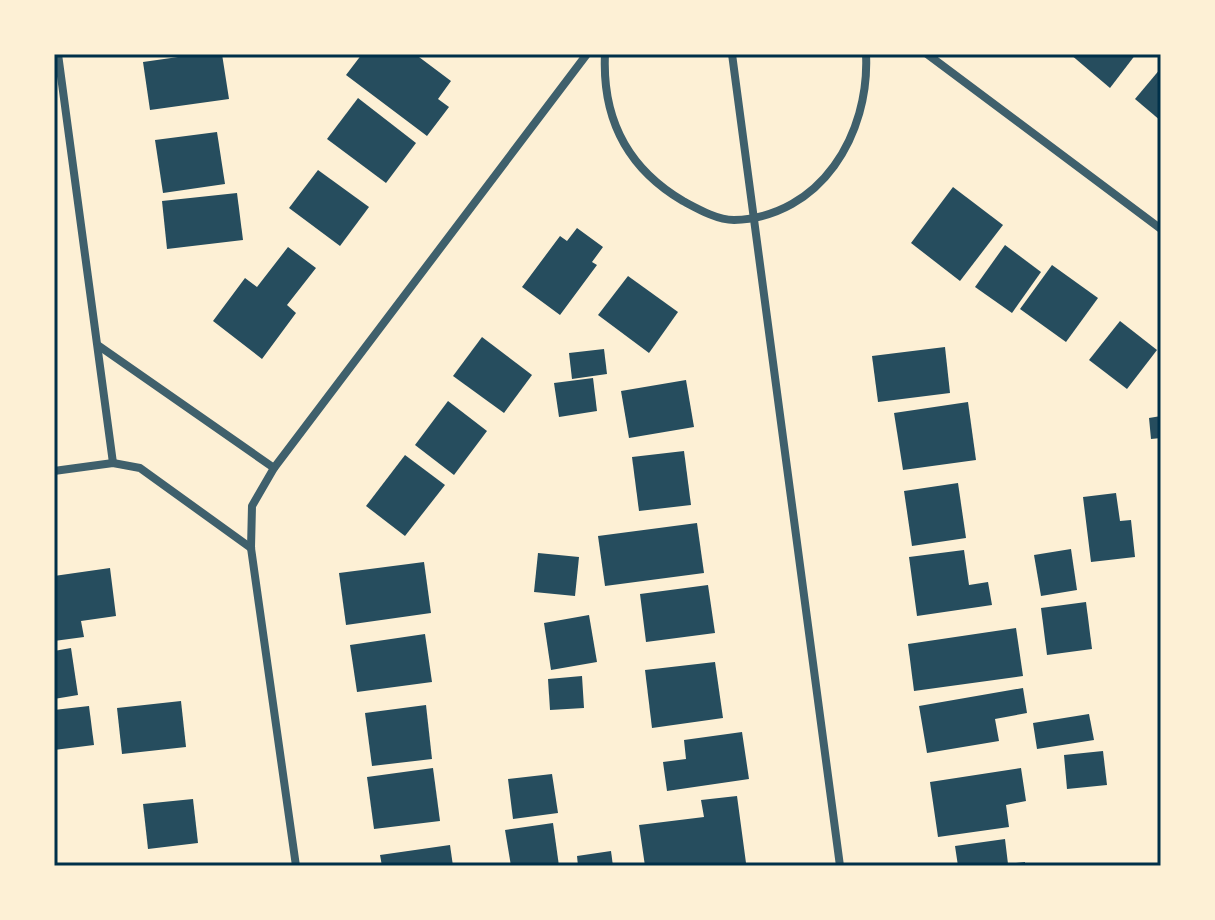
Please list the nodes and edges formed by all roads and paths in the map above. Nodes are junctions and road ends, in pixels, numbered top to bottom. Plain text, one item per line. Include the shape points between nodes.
1 (58, 54) edge
2 (587, 54) edge
3 (605, 54) edge
4 (732, 54) edge
5 (866, 54) edge
6 (927, 54) edge
7 (753, 217) junction
8 (1161, 229) edge
9 (99, 346) junction
10 (113, 463) junction
11 (274, 468) junction
12 (54, 471) edge
13 (251, 548) junction
14 (296, 866) edge
15 (840, 866) edge

1 - 9 street
2 - 11 street
3 - 7 street via 608,99 634,162 701,211 732,220
4 - 7 street
5 - 7 street via 859,121 840,161 806,195 772,214
6 - 8 street
7 - 15 street
9 - 10 street
9 - 11 street
10 - 12 street
10 - 13 street via 140,468
11 - 13 street via 252,506
13 - 14 street

